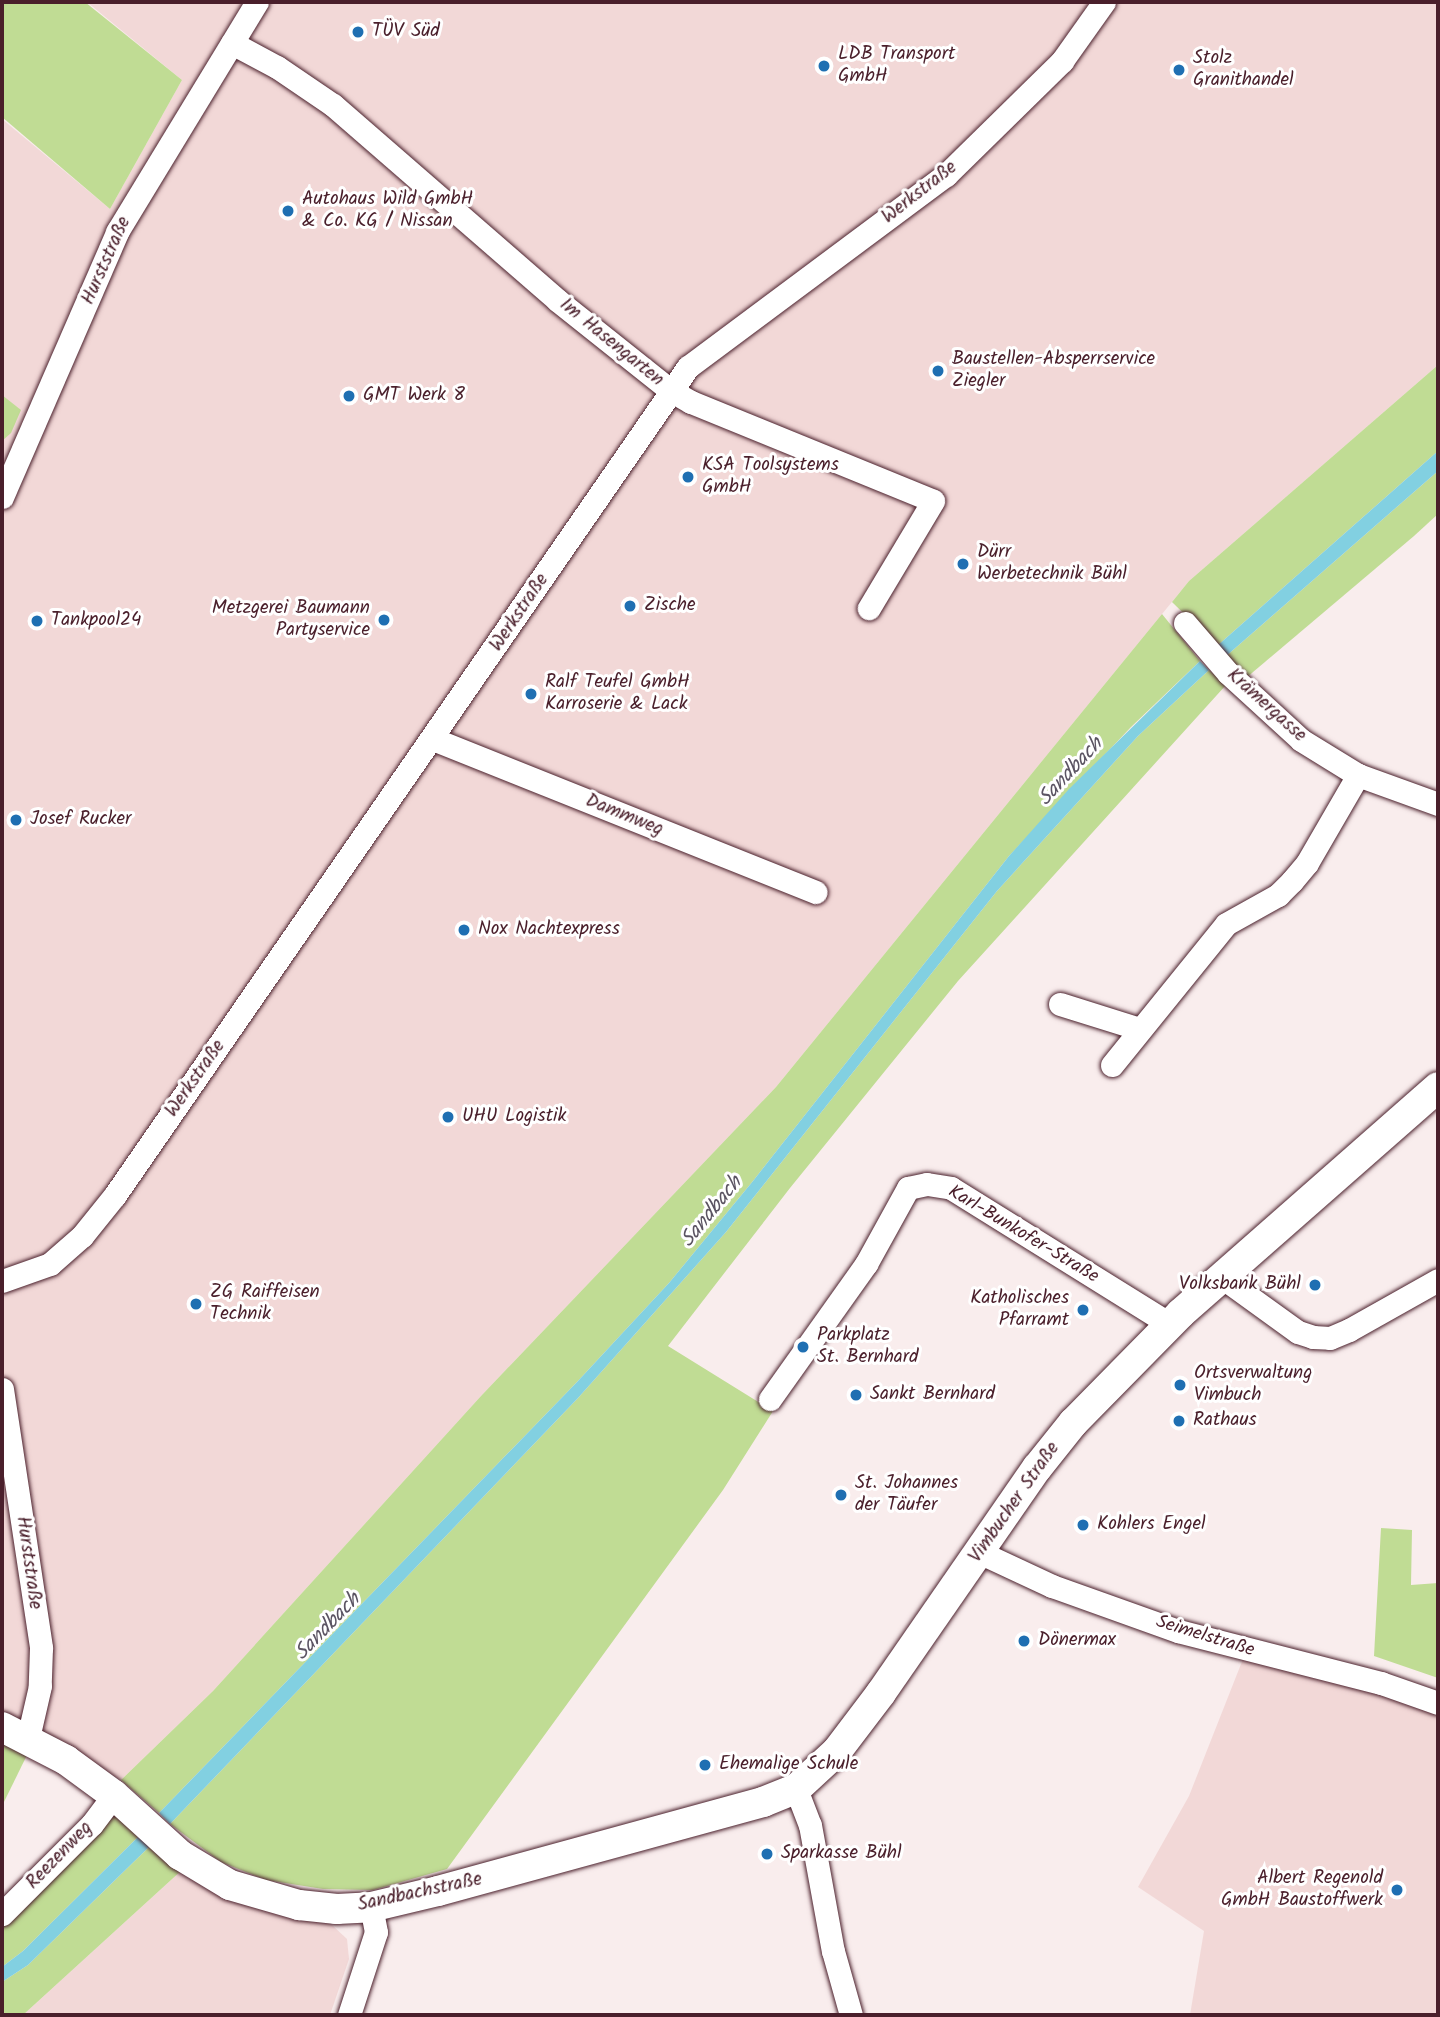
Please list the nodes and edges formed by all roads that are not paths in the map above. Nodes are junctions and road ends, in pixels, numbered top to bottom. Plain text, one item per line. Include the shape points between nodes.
1 (257, 2) edge
2 (1104, 2) edge
3 (232, 43) junction
4 (670, 390) junction
5 (9, 461) edge
6 (2, 497) edge
7 (869, 608) dead end
8 (1185, 623) dead end
9 (433, 739) junction
10 (1358, 775) junction
11 (1438, 804) edge
12 (815, 892) dead end
13 (1060, 1004) dead end
14 (1140, 1029) junction
15 (1112, 1065) dead end
16 (1438, 1087) edge
17 (1223, 1278) junction
18 (1438, 1280) edge
19 (2, 1281) edge
20 (1171, 1325) junction
21 (2, 1389) edge
22 (770, 1399) dead end
23 (979, 1552) junction
24 (1438, 1703) edge
25 (15, 1733) edge
26 (796, 1789) junction
27 (123, 1803) junction
28 (371, 1907) junction
29 (2, 1914) edge
30 (349, 2015) edge
31 (851, 2015) edge

1 - 3 street, Hurststraße
2 - 4 street, Werkstraße via 1062,61 946,175 688,367
3 - 4 street, Im Hasengarten via 333,105 557,300
3 - 5 street, Hurststraße via 117,232
4 - 7 street, Im Hasengarten via 933,501
4 - 9 street, Werkstraße
5 - 6 street, Hurststraße
8 - 10 street, Krämergasse via 1228,673 1301,740
9 - 12 street, Dammweg
9 - 19 street, Werkstraße via 115,1195 82,1236 50,1264
10 - 11 street, Krämergasse
10 - 14 street via 1292,881 1278,895 1226,924
13 - 14 street
14 - 15 street
16 - 17 street, Vimbucher Straße
17 - 18 street via 1298,1332 1330,1338
17 - 20 street, Vimbucher Straße
20 - 22 street, Karl-Bunkofer-Straße via 951,1188 927,1184 908,1188 866,1264
20 - 23 street, Vimbucher Straße via 1073,1423
21 - 25 street, Hurststraße via 41,1648 40,1686
23 - 24 street, Seimelstraße via 1052,1586 1178,1630 1381,1683
23 - 26 street, Vimbucher Straße via 837,1751
25 - 27 street, Sandbachstraße via 66,1760
26 - 28 street, Sandbachstraße via 750,1806
26 - 31 street via 810,1825 833,1951
27 - 28 street, Sandbachstraße via 214,1876 264,1897 337,1909
27 - 29 street, Reezenweg via 92,1824
28 - 30 street via 376,1932

